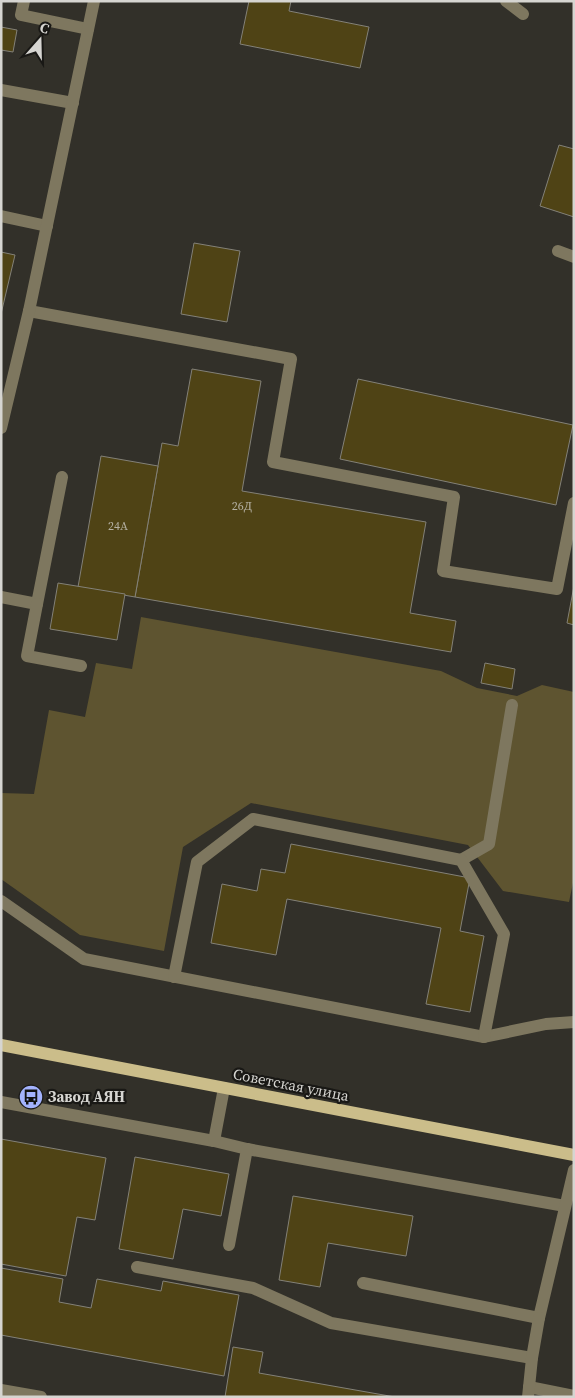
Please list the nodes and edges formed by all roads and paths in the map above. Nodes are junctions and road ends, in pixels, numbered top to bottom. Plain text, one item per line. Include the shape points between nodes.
1 (24, 1) edge
2 (94, 1) edge
3 (506, 1) edge
4 (523, 14) dead end
5 (88, 29) junction
6 (1, 90) edge
7 (72, 103) junction
8 (1, 216) edge
9 (47, 226) junction
10 (558, 251) dead end
11 (574, 257) edge
12 (29, 311) junction
13 (1, 428) edge
14 (62, 476) dead end
15 (574, 503) edge
16 (1, 597) edge
17 (37, 604) junction
18 (81, 666) dead end
19 (512, 705) dead end
20 (461, 860) junction
21 (1, 901) edge
22 (174, 977) junction
23 (574, 1022) edge
24 (484, 1037) junction
25 (1, 1045) edge
26 (224, 1088) junction
27 (1, 1102) edge
28 (214, 1141) junction
29 (247, 1149) junction
30 (574, 1155) edge
31 (574, 1170) edge
32 (565, 1206) junction
33 (229, 1245) dead end
34 (137, 1267) dead end
35 (363, 1283) dead end
36 (540, 1318) junction
37 (532, 1358) junction
38 (1, 1390) edge
39 (528, 1392) edge
40 (574, 1396) edge
41 (41, 1397) edge

1 - 5 street via 21,15
2 - 5 street
3 - 4 street
5 - 7 street
6 - 7 street
7 - 9 street
8 - 9 street
9 - 12 street
10 - 11 street
12 - 13 street
12 - 15 street via 291,359 273,462 454,497 443,570 557,589
14 - 17 street
16 - 17 street
17 - 18 street via 27,656
19 - 20 street via 489,844
20 - 22 street via 253,818 196,862
20 - 24 street via 504,934
21 - 22 street via 84,959
22 - 24 street
23 - 24 street via 546,1024
25 - 26 main road, Советская улица
26 - 28 street
26 - 30 main road, Советская улица
27 - 28 street
28 - 29 street
29 - 32 street
29 - 33 street
31 - 32 street
32 - 36 street
34 - 37 street via 253,1288 331,1323
35 - 36 street
36 - 37 street
37 - 39 street
38 - 41 street
39 - 40 street

